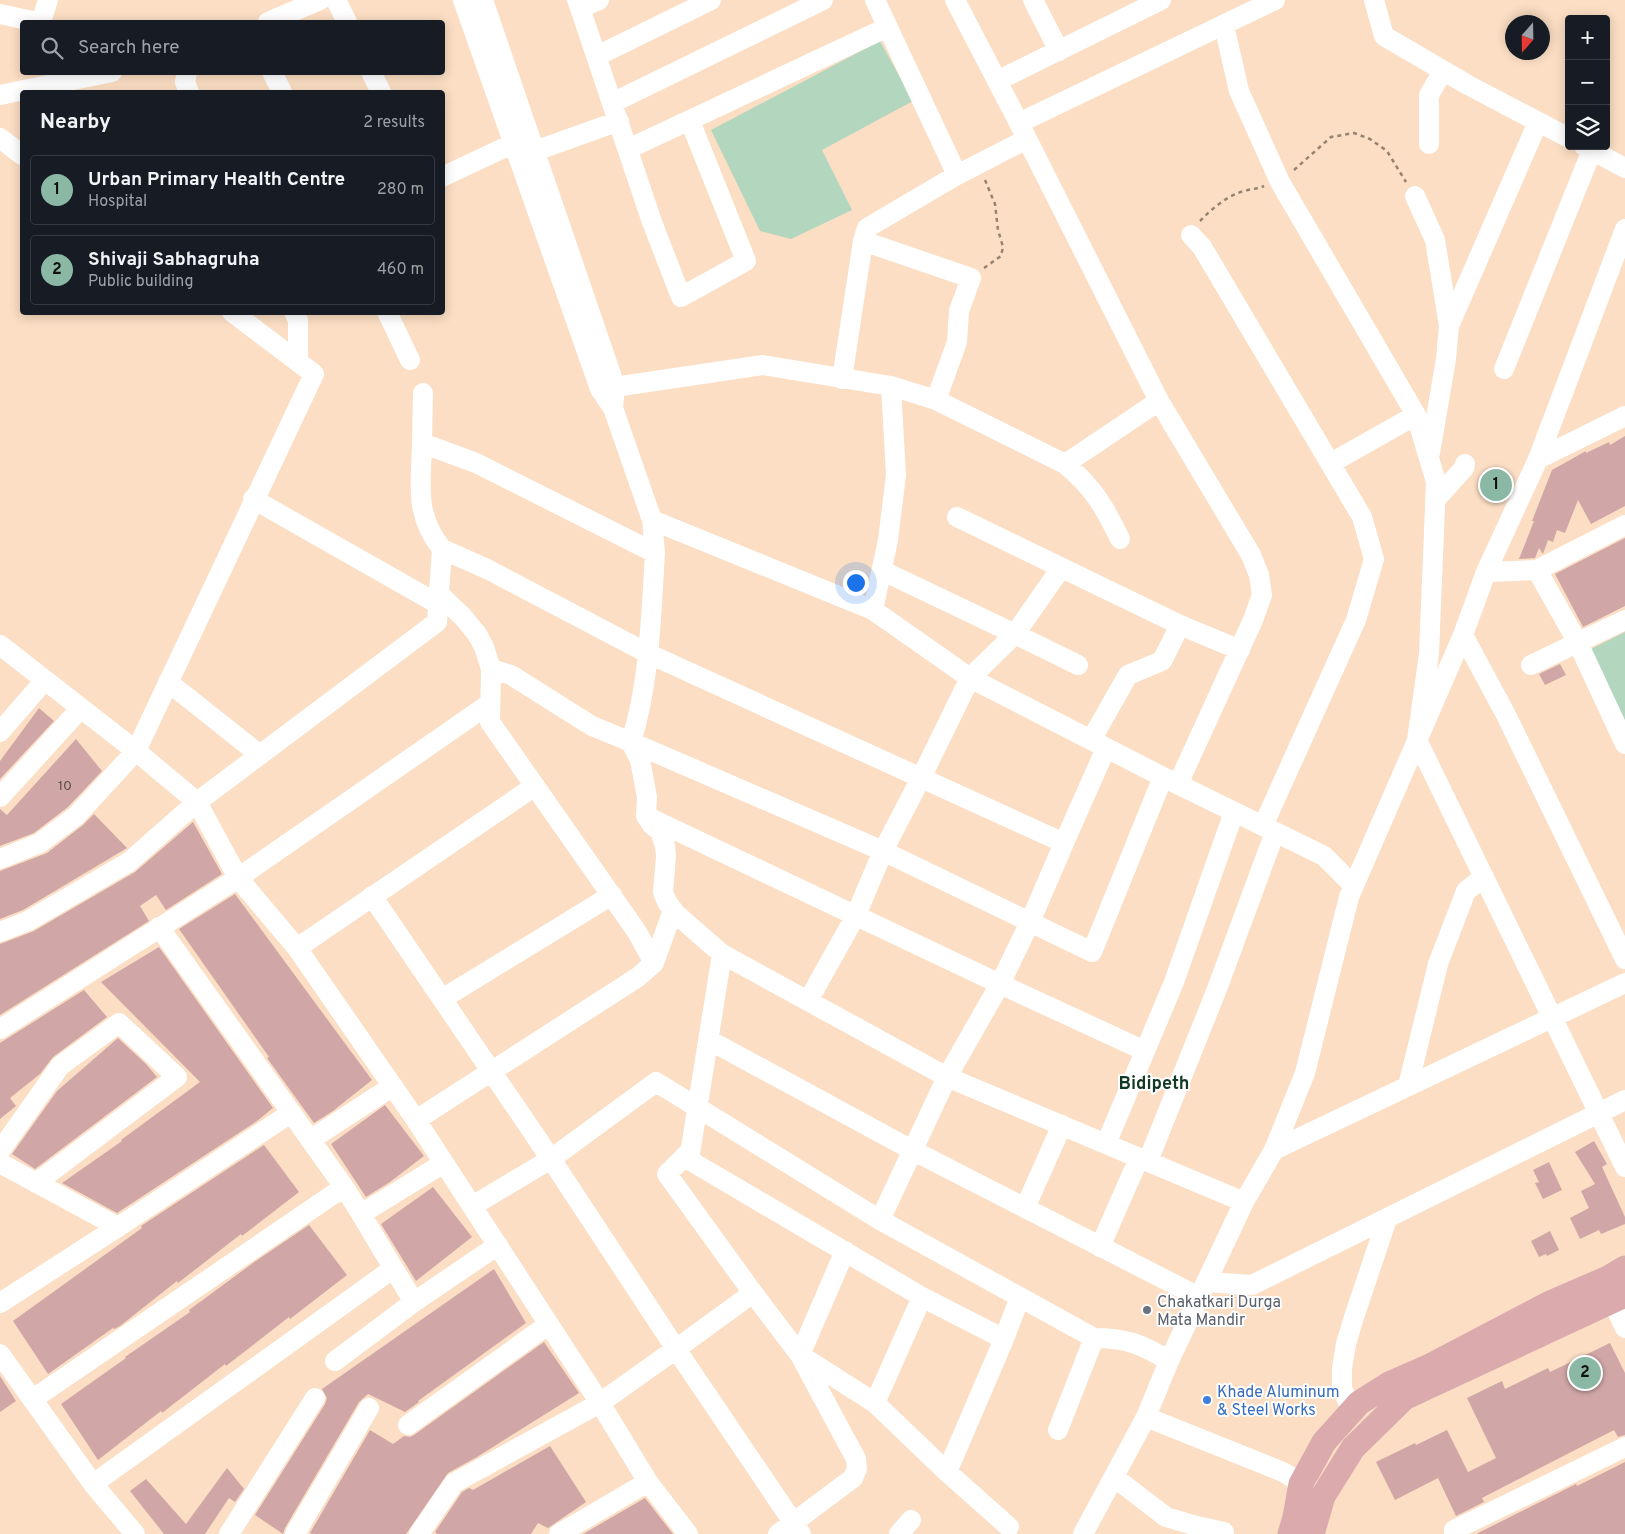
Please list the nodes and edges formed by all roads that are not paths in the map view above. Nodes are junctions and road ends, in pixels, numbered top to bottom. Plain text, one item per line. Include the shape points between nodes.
1 (48, 0) edge
2 (320, 0) edge
3 (336, 0) edge
4 (463, 0) edge
5 (483, 0) edge
6 (599, 0) edge
7 (711, 0) edge
8 (824, 0) edge
9 (876, 0) edge
10 (955, 0) edge
11 (1033, 0) edge
12 (1161, 0) edge
13 (1275, 0) edge
14 (1374, 0) edge
15 (579, 4) edge
16 (0, 14) edge
17 (28, 20) edge
18 (42, 20) edge
19 (273, 20) edge
20 (346, 20) edge
21 (1224, 25) junction
22 (888, 27) junction
23 (1059, 51) junction
24 (597, 56) junction
25 (1443, 70) junction
26 (84, 75) edge
27 (274, 75) edge
28 (372, 75) edge
29 (28, 81) edge
30 (997, 81) junction
31 (281, 90) edge
32 (380, 90) edge
33 (0, 95) edge
34 (615, 112) junction
35 (690, 120) junction
36 (1538, 122) junction
37 (1023, 131) junction
38 (1565, 136) edge
39 (0, 138) edge
40 (526, 143) junction
41 (1429, 144) dead end
42 (628, 149) junction
43 (1587, 150) edge
44 (1592, 150) edge
45 (20, 153) edge
46 (1625, 168) edge
47 (957, 175) junction
48 (445, 176) edge
49 (1415, 196) road end
50 (1625, 229) edge
51 (1192, 235) road end
52 (863, 241) junction
53 (236, 315) edge
54 (296, 315) edge
55 (388, 315) edge
56 (1449, 326) junction
57 (410, 360) dead end
58 (298, 362) junction
59 (1504, 369) dead end
60 (842, 379) junction
61 (891, 386) junction
62 (607, 388) junction
63 (423, 393) dead end
64 (936, 400) junction
65 (1159, 400) junction
66 (1416, 415) junction
67 (1625, 416) edge
68 (422, 444) junction
69 (1429, 458) junction
70 (1538, 459) junction
71 (1330, 463) junction
72 (1064, 464) junction
73 (1465, 464) dead end
74 (253, 499) junction
75 (1436, 499) junction
76 (957, 517) dead end
77 (652, 520) junction
78 (1625, 524) edge
79 (1120, 538) dead end
80 (442, 549) junction
81 (655, 553) junction
82 (1061, 568) junction
83 (1537, 570) junction
84 (883, 571) junction
85 (1486, 572) junction
86 (439, 599) junction
87 (874, 610) junction
88 (1625, 620) edge
89 (1180, 625) junction
90 (1015, 634) junction
91 (1463, 635) junction
92 (1578, 643) junction
93 (0, 645) edge
94 (1240, 650) junction
95 (647, 653) junction
96 (1078, 665) dead end
97 (1531, 665) dead end
98 (491, 669) junction
99 (970, 678) junction
100 (45, 680) junction
101 (168, 682) junction
102 (489, 704) junction
103 (81, 708) junction
104 (0, 732) edge
105 (1418, 740) junction
106 (631, 742) junction
107 (1099, 744) junction
108 (1625, 744) edge
109 (136, 751) junction
110 (260, 755) junction
111 (921, 778) junction
112 (1171, 781) junction
113 (535, 786) junction
114 (0, 796) edge
115 (197, 802) junction
116 (1234, 812) junction
117 (646, 816) junction
118 (1269, 829) junction
119 (1064, 843) junction
120 (883, 851) junction
121 (0, 859) edge
122 (1484, 876) junction
123 (238, 878) junction
124 (1354, 886) junction
125 (612, 895) junction
126 (372, 896) junction
127 (673, 910) junction
128 (856, 915) junction
129 (1030, 922) junction
130 (159, 927) junction
131 (0, 932) edge
132 (297, 948) junction
133 (722, 954) junction
134 (1625, 959) edge
135 (654, 963) junction
136 (1000, 984) junction
137 (1625, 984) edge
138 (442, 999) junction
139 (808, 1002) junction
140 (1553, 1017) junction
141 (0, 1030) edge
142 (709, 1040) junction
143 (1146, 1051) junction
144 (491, 1071) junction
145 (947, 1078) junction
146 (393, 1086) junction
147 (1408, 1086) junction
148 (1625, 1100) edge
149 (697, 1108) junction
150 (291, 1113) junction
151 (1598, 1113) junction
152 (416, 1120) junction
153 (1062, 1125) junction
154 (310, 1140) junction
155 (1106, 1144) junction
156 (912, 1150) junction
157 (1274, 1150) junction
158 (0, 1151) edge
159 (690, 1151) junction
160 (551, 1159) junction
161 (1143, 1159) junction
162 (0, 1163) edge
163 (444, 1163) junction
164 (1625, 1167) edge
165 (36, 1182) junction
166 (344, 1187) junction
167 (1244, 1202) junction
168 (472, 1206) junction
169 (1025, 1208) junction
170 (361, 1214) junction
171 (1387, 1219) junction
172 (880, 1220) junction
173 (118, 1227) junction
174 (498, 1245) junction
175 (1100, 1247) junction
176 (845, 1251) junction
177 (392, 1266) junction
178 (1625, 1268) edge
179 (1203, 1290) junction
180 (753, 1293) junction
181 (922, 1297) junction
182 (1020, 1298) junction
183 (1618, 1298) edge
184 (414, 1302) junction
185 (0, 1303) edge
186 (549, 1324) junction
187 (1625, 1328) edge
188 (1094, 1338) junction
189 (1004, 1339) junction
190 (676, 1349) junction
191 (0, 1354) edge
192 (800, 1355) junction
193 (335, 1361) dead end
194 (1169, 1361) junction
195 (315, 1398) dead end
196 (33, 1399) junction
197 (600, 1403) junction
198 (875, 1403) junction
199 (369, 1408) dead end
200 (1352, 1412) junction
201 (1146, 1417) junction
202 (408, 1425) dead end
203 (1058, 1430) dead end
204 (1625, 1447) edge
205 (947, 1472) junction
206 (1114, 1477) junction
207 (648, 1482) junction
208 (93, 1484) junction
209 (1301, 1484) junction
210 (1323, 1496) junction
211 (1163, 1525) edge
212 (791, 1530) edge
213 (1011, 1532) edge
214 (1224, 1532) dead end
215 (135, 1534) edge
216 (229, 1534) edge
217 (295, 1534) edge
218 (419, 1534) edge
219 (559, 1534) edge
220 (688, 1534) edge
221 (1083, 1534) edge
222 (1290, 1534) edge
223 (1312, 1534) edge
224 (1454, 1534) edge

1 - 18 street
2 - 19 street
3 - 20 street
4 - 40 street
5 - 40 street
6 - 15 street
7 - 24 street
8 - 34 street
9 - 22 street
10 - 30 street
11 - 23 street
12 - 23 street
13 - 21 street
14 - 25 street via 1384,36
15 - 24 street
16 - 17 street
21 - 37 street
21 - 66 street via 1239,91 1280,182
22 - 35 street
22 - 47 street
23 - 30 street
24 - 34 street
25 - 36 street
25 - 41 street via 1429,95
26 - 29 street
27 - 31 street
28 - 32 street
29 - 33 street
30 - 37 street
34 - 40 street
34 - 42 street
35 - 42 street
35 - 42 street via 746,260 680,297
36 - 38 street
36 - 56 street
37 - 47 street via 978,165
37 - 65 street
39 - 45 street
40 - 48 street
40 - 62 street
43 - 59 street
44 - 46 street
47 - 52 street via 867,228
49 - 56 street via 1435,240
50 - 70 street
51 - 71 street
52 - 60 street
52 - 64 street via 971,278 959,312 956,342
53 - 58 street
54 - 58 street
55 - 57 street
56 - 69 street
58 - 74 street via 314,374
60 - 61 street
60 - 62 street via 763,365
61 - 64 street
61 - 84 street via 896,475
62 - 77 street
63 - 68 street
64 - 72 street
65 - 72 street
65 - 94 street via 1237,529 1259,575 1262,595
66 - 69 street
66 - 71 street
67 - 70 street
68 - 80 street via 420,504 431,535
68 - 81 street via 476,463
69 - 75 street via 1436,482
70 - 85 street
71 - 118 street via 1362,517 1374,559 1356,620
72 - 79 street via 1082,478 1104,507
73 - 75 street
74 - 86 street
74 - 101 street
75 - 105 street via 1429,654
76 - 82 street
77 - 81 street
77 - 87 street
78 - 83 street
80 - 86 street
80 - 95 street via 487,569
81 - 95 street
82 - 89 street
82 - 90 street
83 - 85 street
83 - 92 street
84 - 87 street
84 - 90 street
85 - 91 street
86 - 98 street via 463,617 477,634
86 - 110 street via 437,622
87 - 99 street
88 - 92 street
89 - 94 street
89 - 107 street via 1162,661 1128,675
90 - 96 street
90 - 99 street
91 - 105 street
91 - 134 street via 1506,715
92 - 97 street
92 - 108 street
93 - 100 street
94 - 112 street
95 - 106 street
95 - 111 street
98 - 102 street
98 - 106 street via 511,675 592,726
99 - 107 street
99 - 111 street
100 - 103 street
100 - 104 street
101 - 109 street
101 - 110 street
102 - 113 street via 490,722
102 - 123 street
103 - 109 street
103 - 114 street
105 - 122 street
105 - 124 street
106 - 117 street via 640,760 647,797
106 - 120 street
107 - 112 street
107 - 119 street
109 - 115 street
109 - 121 street via 76,816 40,843
110 - 115 street
111 - 119 street
111 - 120 street
112 - 116 street
112 - 129 street via 1092,952
113 - 125 street
113 - 126 street
115 - 123 street
115 - 131 street via 129,862 28,922
116 - 118 street
116 - 143 street
117 - 127 street via 660,831 665,846 663,892
117 - 128 street
118 - 124 street via 1324,856
118 - 161 street via 1218,989
119 - 129 street
120 - 128 street
120 - 129 street
122 - 140 street
122 - 147 street via 1466,891 1438,964
123 - 130 street
123 - 132 street
124 - 157 street via 1305,1073
125 - 135 street
125 - 138 street
126 - 132 street
126 - 138 street
127 - 133 street
127 - 135 street
128 - 136 street
128 - 139 street
129 - 136 street
130 - 141 street
130 - 150 street
132 - 146 street
133 - 139 street
133 - 142 street
135 - 144 street via 638,977
136 - 143 street
136 - 145 street
137 - 140 street
138 - 144 street
139 - 145 street
140 - 147 street
140 - 151 street
142 - 149 street
142 - 156 street
143 - 155 street
144 - 152 street
144 - 160 street
145 - 153 street
145 - 156 street
146 - 152 street
146 - 154 street
147 - 157 street
148 - 151 street
149 - 159 street
149 - 160 street via 656,1082
149 - 172 street
150 - 154 street
150 - 173 street
151 - 164 street
151 - 171 street
152 - 163 street
153 - 155 street
153 - 169 street
154 - 166 street
155 - 161 street
156 - 169 street
156 - 172 street
157 - 167 street
158 - 165 street via 60,1066 119,1023 177,1077
159 - 176 street via 689,1160
159 - 180 street via 667,1174
160 - 168 street
160 - 190 street
161 - 167 street
161 - 175 street
162 - 165 street
163 - 168 street
163 - 170 street
165 - 173 street
166 - 170 street
166 - 196 street
167 - 179 street
168 - 174 street
169 - 175 street
170 - 177 street
171 - 179 street via 1252,1285
171 - 200 street via 1346,1344 1342,1388
172 - 182 street
173 - 185 street
174 - 184 street
174 - 186 street
175 - 179 street
176 - 181 street
176 - 192 street
177 - 184 street
177 - 208 street via 380,1279
178 - 200 main road via 1389,1384 1359,1403
179 - 194 street
180 - 190 street
180 - 192 street
181 - 189 street
181 - 198 street
182 - 188 street
182 - 189 street
183 - 187 street
183 - 210 main road via 1404,1398 1353,1448
184 - 193 street
186 - 197 street
186 - 202 street
188 - 194 street via 1134,1342
188 - 203 street
189 - 205 street
190 - 197 street
190 - 212 street
191 - 196 street
192 - 198 street
192 - 212 street via 856,1459 857,1469 853,1478
194 - 201 street
195 - 216 street
196 - 208 street
197 - 207 street
197 - 218 street via 454,1483
198 - 205 street
199 - 217 street
200 - 209 main road via 1324,1442
201 - 206 street
201 - 209 street via 1283,1472
204 - 224 street via 1454,1530
205 - 213 street
206 - 211 street
206 - 221 street
207 - 219 street
207 - 220 street
208 - 215 street
209 - 210 street
209 - 222 main road
210 - 223 main road
211 - 214 street

